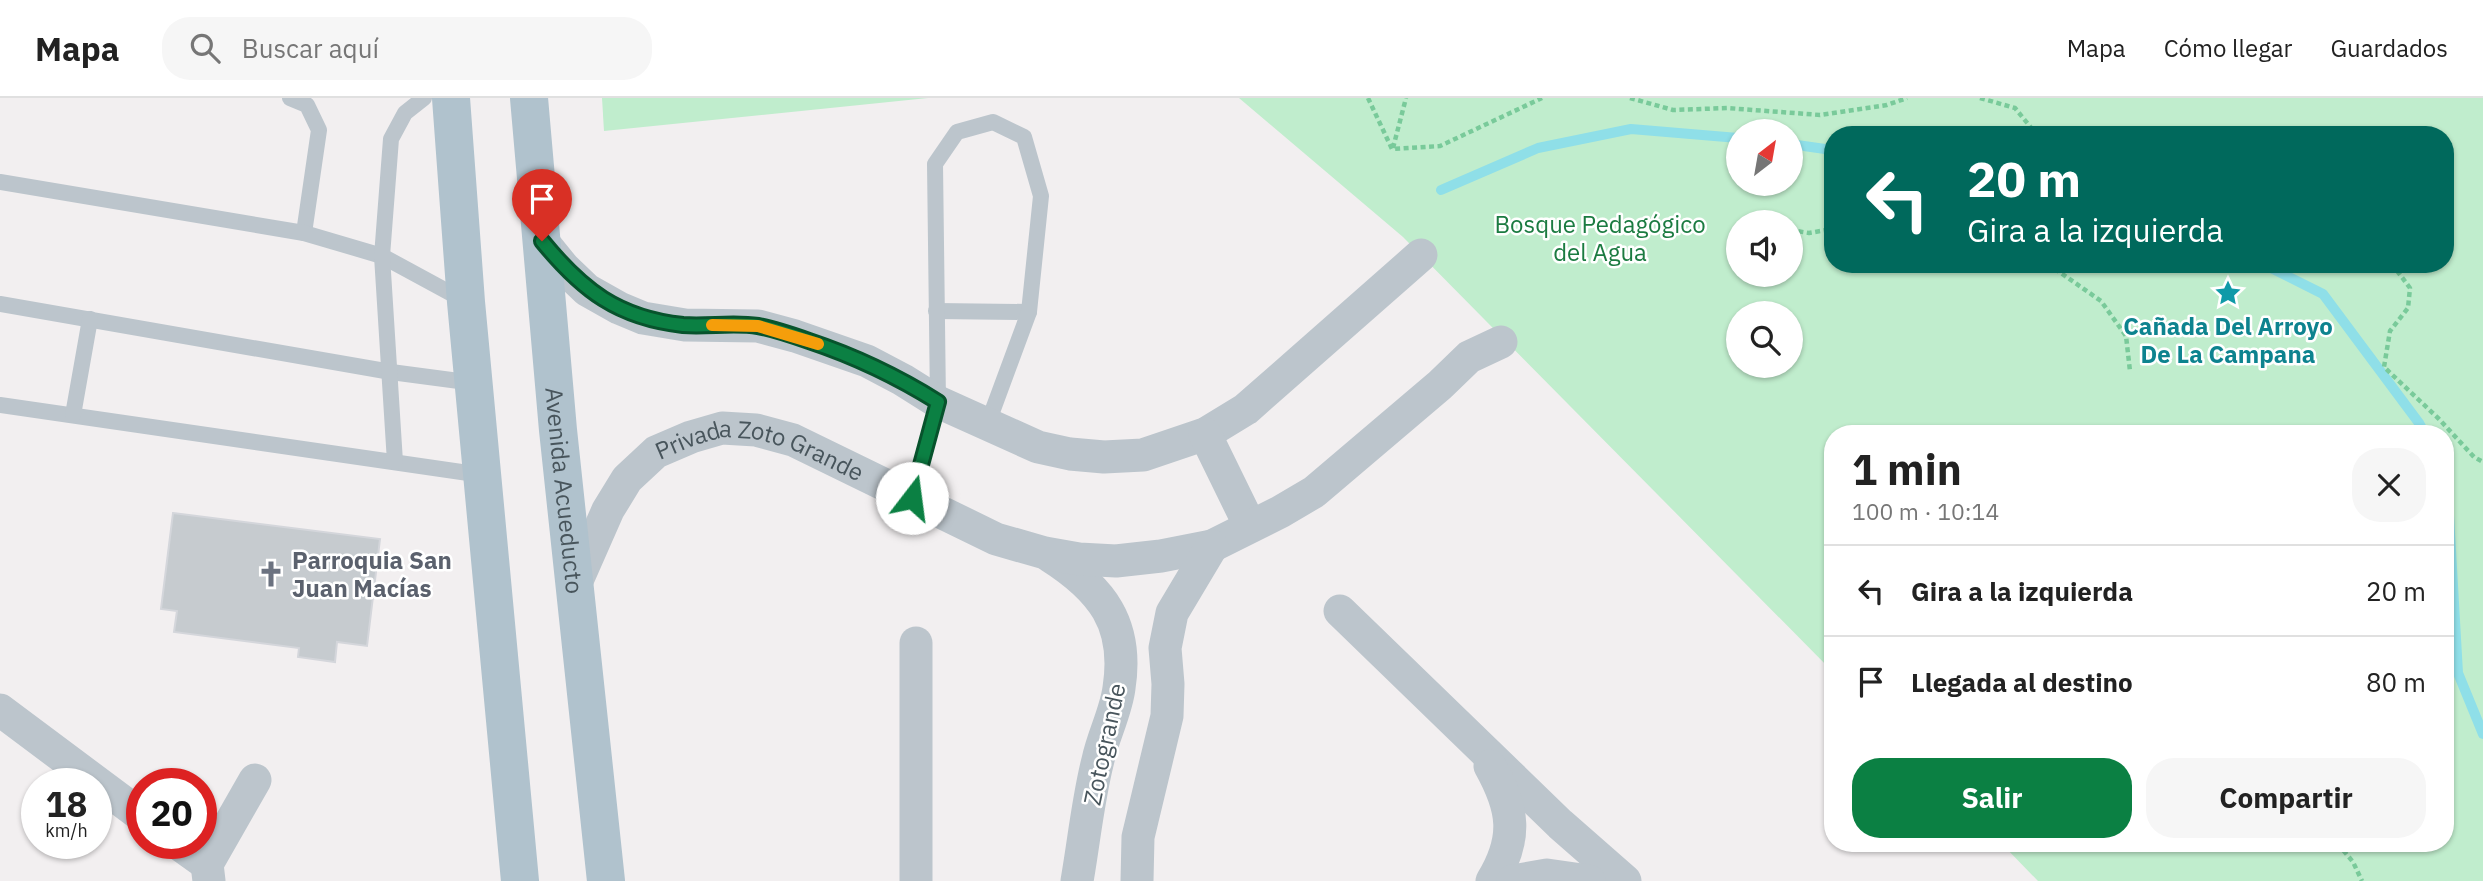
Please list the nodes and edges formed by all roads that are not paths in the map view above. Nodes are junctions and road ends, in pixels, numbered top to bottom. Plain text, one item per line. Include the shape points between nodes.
1 (290, 98) edge
2 (424, 98) edge
3 (452, 98) edge
4 (529, 98) edge
5 (0, 182) edge
6 (304, 233) junction
7 (542, 241) junction
8 (1421, 255) dead end
9 (382, 256) junction
10 (466, 302) junction
11 (0, 304) edge
12 (936, 311) junction
13 (1029, 312) junction
14 (90, 319) junction
15 (1501, 342) dead end
16 (391, 372) junction
17 (474, 383) junction
18 (938, 402) junction
19 (0, 405) edge
20 (73, 415) junction
21 (988, 423) junction
22 (1205, 434) junction
23 (395, 462) junction
24 (483, 475) junction
25 (912, 498) junction
26 (1250, 526) junction
27 (1212, 546) junction
28 (1045, 553) junction
29 (575, 585) junction
30 (1340, 611) dead end
31 (916, 643) dead end
32 (1119, 674) junction
33 (1167, 674) junction
34 (0, 710) edge
35 (1479, 746) junction
36 (255, 780) dead end
37 (126, 804) edge
38 (195, 859) edge
39 (208, 872) edge
40 (520, 881) edge
41 (606, 881) edge
42 (916, 881) edge
43 (1077, 881) edge
44 (1136, 881) edge
45 (1492, 881) edge
46 (1513, 881) edge
47 (1589, 881) edge
48 (1625, 881) edge

1 - 6 lane via 307,106 319,130
2 - 9 lane via 405,113 391,139
3 - 10 main road
4 - 7 main road, Avenida Acueducto
5 - 6 lane
6 - 9 lane
7 - 18 street via 587,290 643,318 685,325 758,326 795,336 867,362
7 - 29 main road, Avenida Acueducto
8 - 22 street via 1246,409
9 - 10 lane
9 - 16 lane
10 - 17 main road
11 - 14 lane
12 - 13 lane
12 - 13 lane via 935,164 957,132 993,122 1024,138 1041,196
12 - 18 lane
13 - 21 lane
14 - 16 lane
14 - 20 lane
15 - 26 street via 1469,357 1314,492
16 - 17 lane
16 - 23 lane
17 - 24 main road
18 - 21 street
18 - 25 lane
19 - 20 lane
20 - 23 lane
21 - 22 street via 1038,447 1104,457 1143,455
22 - 26 street
23 - 24 lane
24 - 40 main road
25 - 28 street, Privada Zoto Grande via 996,539
25 - 29 street, Privada Zoto Grande via 793,440 756,429 722,428 691,436 656,452 627,479
26 - 27 street
27 - 28 street via 1116,561
27 - 33 street via 1171,613 1165,648
28 - 32 street, Zotogrande via 1091,585 1104,603 1117,631
29 - 41 main road, Avenida Acueducto
30 - 35 street
31 - 42 street
32 - 33 street
32 - 43 street, Zotogrande
33 - 44 street via 1167,716 1138,837
34 - 37 street
35 - 45 street via 1509,811 1505,860
35 - 48 street
36 - 39 street
38 - 39 street
46 - 47 street via 1547,874

